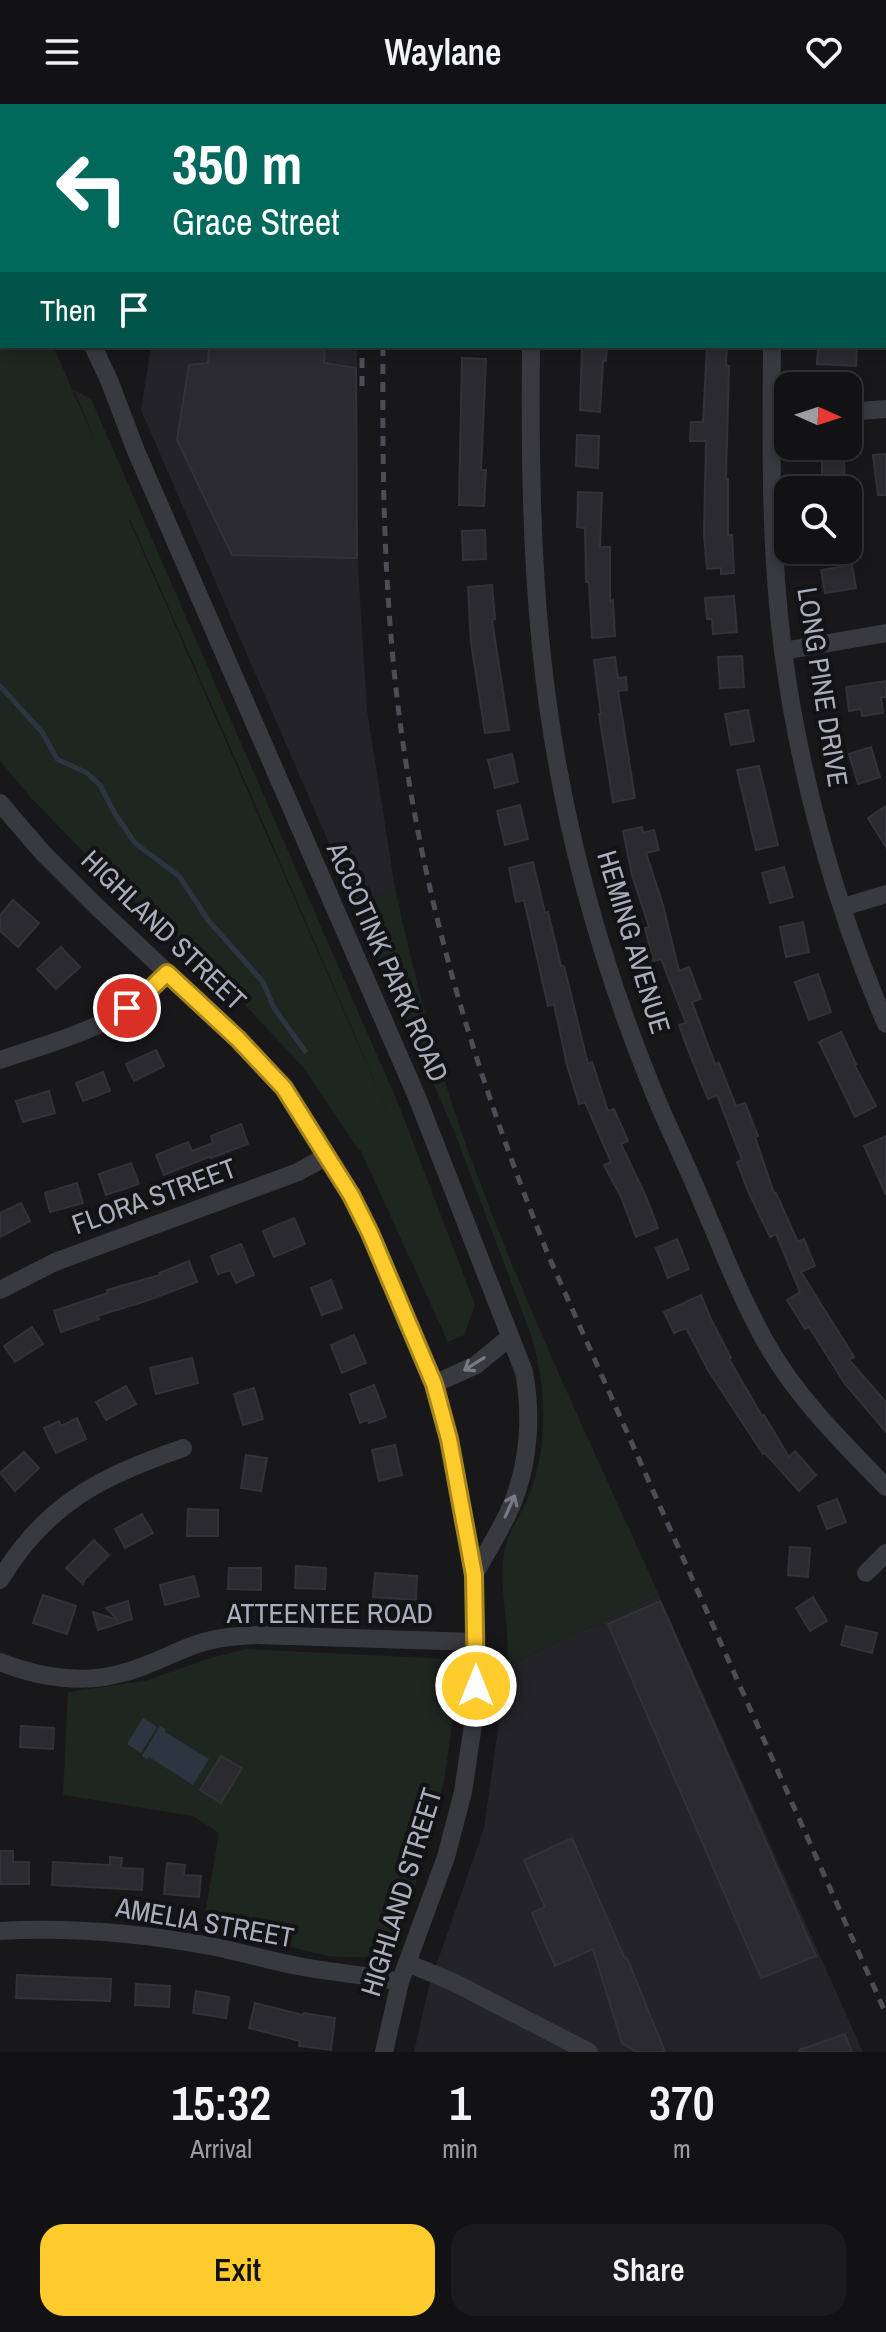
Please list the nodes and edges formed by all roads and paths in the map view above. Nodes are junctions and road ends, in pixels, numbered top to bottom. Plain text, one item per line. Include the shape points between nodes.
1 (94, 348) edge
2 (531, 348) edge
3 (772, 348) edge
4 (775, 372) edge
5 (886, 409) edge
6 (862, 411) edge
7 (777, 460) edge
8 (886, 633) edge
9 (783, 651) junction
10 (0, 803) edge
11 (886, 894) edge
12 (843, 907) junction
13 (167, 973) junction
14 (886, 1024) edge
15 (0, 1060) edge
16 (327, 1156) junction
17 (0, 1290) edge
18 (510, 1337) junction
19 (434, 1384) junction
20 (183, 1448) dead end
21 (886, 1487) edge
22 (886, 1553) edge
23 (866, 1573) dead end
24 (474, 1575) junction
25 (0, 1580) edge
26 (476, 1642) junction
27 (0, 1662) edge
28 (0, 1931) edge
29 (407, 1963) junction
30 (400, 1982) junction
31 (384, 2052) edge
32 (589, 2052) edge

1 - 18 street, ACCOTINK PARK ROAD via 423,1111
2 - 21 street, HEMING AVENUE via 532,536 541,648 564,790 603,948 652,1087 764,1340 799,1393
3 - 4 street, LONG PINE DRIVE
5 - 6 street
7 - 9 street, LONG PINE DRIVE via 773,537
8 - 9 street
9 - 12 street, LONG PINE DRIVE via 806,777
10 - 13 street, HIGHLAND STREET via 43,853
11 - 12 street
12 - 14 street, LONG PINE DRIVE
13 - 15 street via 113,1017
13 - 16 street, HIGHLAND STREET via 271,1073
16 - 17 street, FLORA STREET via 298,1172 55,1262
16 - 19 street, HIGHLAND STREET via 370,1233
18 -> 19 street via 476,1365
24 -> 18 street, ACCOTINK PARK ROAD via 511,1506 527,1444 527,1389
19 - 24 street, HIGHLAND STREET
20 - 25 street via 84,1491 38,1528
22 - 23 street
24 - 26 street, HIGHLAND STREET
26 - 27 street, ATTEENTEE ROAD via 232,1636 192,1645 125,1673 78,1679 35,1674
26 - 29 street, HIGHLAND STREET via 475,1711 463,1792 446,1857
28 - 30 street, AMELIA STREET via 85,1931 174,1940
29 - 30 street, HIGHLAND STREET
29 - 32 street
30 - 31 street, HIGHLAND STREET

